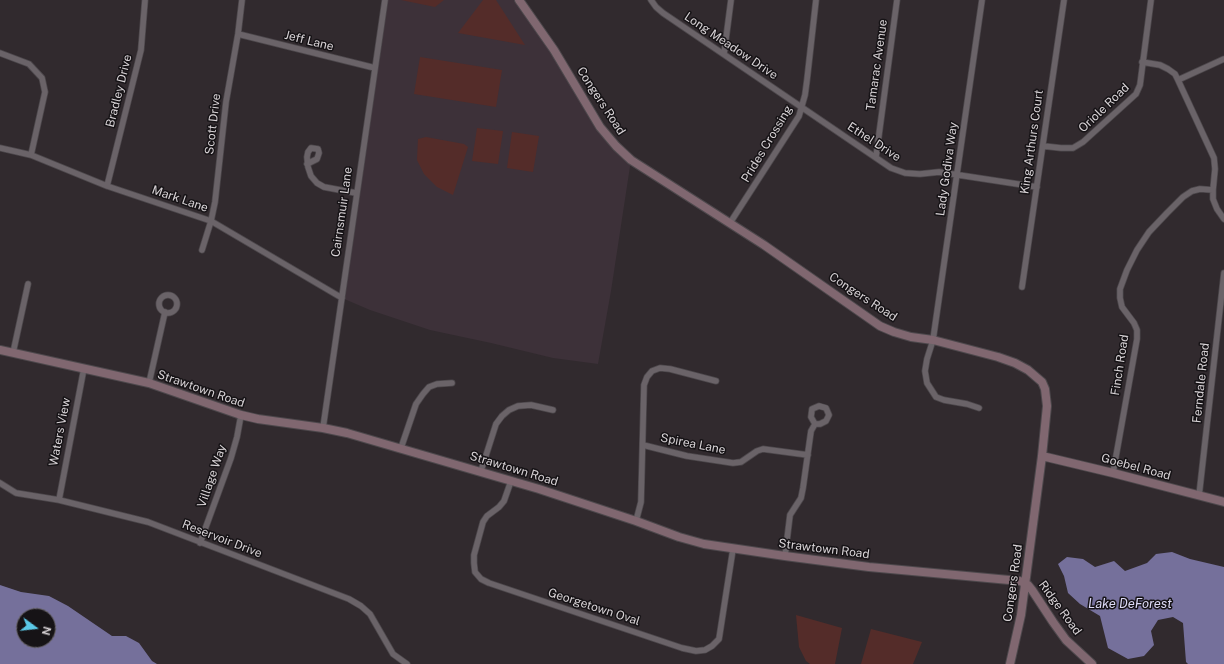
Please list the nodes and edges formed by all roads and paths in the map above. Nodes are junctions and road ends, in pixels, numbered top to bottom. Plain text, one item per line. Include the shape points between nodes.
1 (145, 0) edge
2 (242, 0) edge
3 (385, 0) edge
4 (519, 0) edge
5 (651, 0) edge
6 (731, 0) edge
7 (816, 0) edge
8 (897, 0) edge
9 (982, 0) edge
10 (1064, 0) edge
11 (1151, 0) edge
12 (238, 34) junction
13 (0, 52) edge
14 (724, 54) junction
15 (1224, 60) edge
16 (1142, 62) junction
17 (375, 68) junction
18 (1178, 80) junction
19 (802, 107) junction
20 (1043, 146) junction
21 (0, 148) edge
22 (31, 155) junction
23 (876, 157) junction
24 (307, 164) dead end
25 (957, 175) junction
26 (107, 186) junction
27 (1037, 187) junction
28 (1213, 190) junction
29 (356, 193) junction
30 (1224, 219) edge
31 (211, 222) junction
32 (730, 223) junction
33 (202, 250) dead end
34 (1224, 273) edge
35 (28, 284) dead end
36 (1022, 287) dead end
37 (342, 298) junction
38 (165, 312) dead end
39 (933, 340) junction
40 (0, 350) edge
41 (13, 353) junction
42 (84, 368) junction
43 (716, 381) dead end
44 (149, 383) junction
45 (452, 383) dead end
46 (979, 408) dead end
47 (553, 410) dead end
48 (240, 415) junction
49 (815, 424) dead end
50 (323, 428) junction
51 (643, 445) junction
52 (401, 448) junction
53 (808, 454) junction
54 (1042, 456) junction
55 (481, 471) junction
56 (1113, 473) junction
57 (511, 481) junction
58 (0, 483) edge
59 (1199, 496) junction
60 (59, 500) junction
61 (1224, 502) edge
62 (636, 521) junction
63 (200, 543) junction
64 (733, 549) junction
65 (785, 556) junction
66 (1025, 583) junction
67 (407, 664) edge
68 (1010, 664) edge
69 (1092, 664) edge

1 - 26 street, Bradley Drive via 140,50
2 - 12 street, Scott Drive
3 - 17 street, Cairnsmuir Lane
4 - 32 street, Congers Road via 554,50 597,122 616,146 642,168
5 - 14 street, Long Meadow Drive via 663,13
6 - 14 street
7 - 19 street, Prides Crossing
8 - 23 street, Tamarac Avenue
9 - 25 street, Lady Godiva Way
10 - 20 street, King Arthurs Court
11 - 16 street, Oriole Road
12 - 17 street, Jeff Lane
12 - 31 street, Scott Drive via 226,102
13 - 22 street via 29,64 42,78 45,92
14 - 19 street, Long Meadow Drive
15 - 18 street
16 - 18 street via 1168,69
16 - 20 street, Oriole Road via 1140,85 1136,94 1083,142 1074,148
17 - 29 street, Cairnsmuir Lane
18 - 28 street via 1214,158
19 - 23 street, Ethel Drive
19 - 32 street, Prides Crossing via 794,125
20 - 27 street, King Arthurs Court
21 - 22 street, Mark Lane
22 - 26 street, Mark Lane
23 - 25 street, Ethel Drive via 891,168 905,173 939,172
24 - 29 street via 311,176 317,183 324,187
25 - 27 street, Ethel Drive
25 - 39 street, Lady Godiva Way
26 - 31 street, Mark Lane
27 - 36 street, King Arthurs Court
28 - 30 street via 1215,204
28 - 56 street, Finch Road via 1192,191 1167,212 1137,250 1120,289 1122,307 1134,323 1137,339
29 - 37 street, Cairnsmuir Lane
31 - 33 street, Scott Drive
31 - 37 street, Mark Lane
32 - 39 street, Congers Road via 880,326 911,337
34 - 59 street, Ferndale Road
35 - 41 street
37 - 50 street, Cairnsmuir Lane
38 - 44 street
39 - 46 street, Lady Godiva Way via 925,371 931,391 936,397 944,400
39 - 54 street, Congers Road via 998,357 1015,363 1036,376 1045,387 1047,406
40 - 41 street, Strawtown Road
41 - 42 street, Strawtown Road
42 - 44 street, Strawtown Road
42 - 60 street, Waters View
43 - 51 street via 670,369 660,368 652,371 644,384
44 - 48 street, Strawtown Road
45 - 52 street via 437,384 422,394
47 - 55 street via 531,405 509,410 496,424
48 - 50 street, Strawtown Road
48 - 63 street, Village Way via 231,458
49 - 53 street via 811,431
50 - 52 street, Strawtown Road
51 - 53 street, Spirea Lane via 687,456 733,463 741,462 763,449
51 - 62 street via 641,502
52 - 55 street, Strawtown Road
53 - 65 street via 801,498 790,515
54 - 56 street, Goebel Road
54 - 66 street, Congers Road
55 - 57 street, Strawtown Road
56 - 59 street, Goebel Road
57 - 62 street, Strawtown Road
57 - 64 street, Georgetown Oval via 504,501 483,522 474,555 475,572 481,579 682,648 705,650 719,639
58 - 60 street, Reservoir Drive via 16,493
59 - 61 street, Goebel Road
60 - 63 street, Reservoir Drive via 148,522
62 - 64 street, Strawtown Road via 679,537
63 - 67 street, Reservoir Drive via 349,599 361,606 370,614 393,654
64 - 65 street, Strawtown Road
65 - 66 street, Strawtown Road via 869,567 1009,579
66 - 68 street, Congers Road via 1019,627
66 - 69 street, Ridge Road via 1062,634

